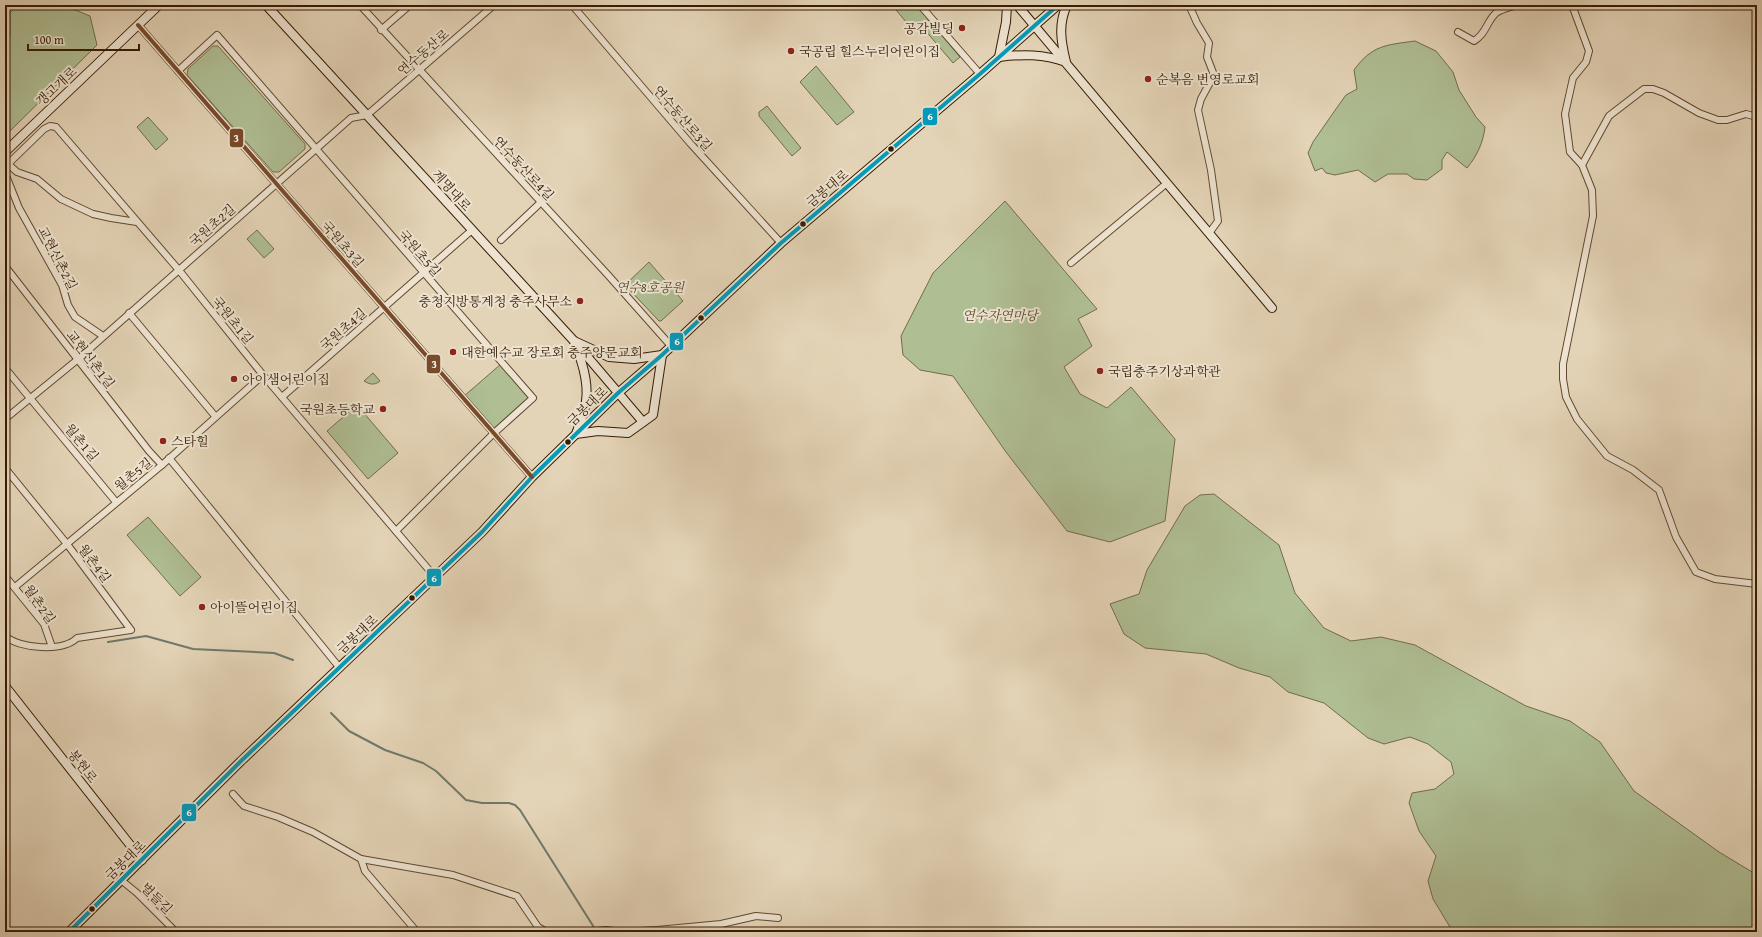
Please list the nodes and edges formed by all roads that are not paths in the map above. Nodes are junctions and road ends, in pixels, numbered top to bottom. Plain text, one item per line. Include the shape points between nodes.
1 (159, 5) edge
2 (266, 5) edge
3 (360, 5) edge
4 (410, 5) edge
5 (494, 5) edge
6 (572, 5) edge
7 (920, 5) edge
8 (1007, 5) edge
9 (1017, 5) edge
10 (1058, 5) edge
11 (1066, 5) edge
12 (1190, 5) edge
13 (1517, 5) edge
14 (1572, 5) edge
15 (138, 25) junction
16 (1035, 25) junction
17 (382, 30) junction
18 (1458, 32) dead end
19 (999, 57) junction
20 (1066, 62) junction
21 (178, 71) junction
22 (419, 71) junction
23 (980, 74) junction
24 (367, 115) junction
25 (1757, 117) edge
26 (315, 149) junction
27 (5, 152) edge
28 (6, 165) edge
29 (1582, 165) junction
30 (17, 172) junction
31 (6, 179) edge
32 (276, 183) junction
33 (1167, 183) junction
34 (538, 205) dead end
35 (137, 222) junction
36 (472, 230) junction
37 (1210, 232) junction
38 (502, 240) dead end
39 (781, 243) junction
40 (1071, 263) dead end
41 (5, 266) edge
42 (178, 269) junction
43 (423, 273) junction
44 (384, 308) junction
45 (1272, 308) dead end
46 (129, 313) junction
47 (103, 336) junction
48 (574, 341) junction
49 (671, 346) junction
50 (662, 355) junction
51 (77, 360) junction
52 (5, 368) edge
53 (263, 375) junction
54 (618, 393) junction
55 (282, 397) junction
56 (29, 398) junction
57 (215, 416) junction
58 (5, 419) edge
59 (643, 422) junction
60 (494, 434) junction
61 (576, 434) junction
62 (169, 458) junction
63 (162, 465) junction
64 (5, 468) edge
65 (532, 477) junction
66 (116, 502) junction
67 (396, 531) junction
68 (66, 544) junction
69 (5, 576) edge
70 (435, 577) junction
71 (1757, 584) edge
72 (15, 587) junction
73 (5, 636) edge
74 (52, 647) junction
75 (339, 667) junction
76 (5, 686) edge
77 (233, 794) dead end
78 (361, 859) junction
79 (142, 860) junction
80 (121, 880) junction
81 (778, 918) dead end
82 (69, 932) edge
83 (176, 932) edge
84 (417, 932) edge
85 (546, 932) edge
86 (584, 932) edge
87 (590, 932) edge

1 - 15 street, 갱고개로
2 - 24 street, 계명대로
3 - 17 street, 연수동산로4길
4 - 17 street
5 - 22 street, 연수동산로
6 - 39 street, 연수동산로3길 via 690,143
7 - 23 street
8 - 19 street
9 - 16 street
10 - 16 street, 금봉대로
11 - 20 street via 1060,34
12 - 37 street via 1197,24 1209,43 1206,57 1214,75 1198,110 1211,170 1218,220
13 - 18 street via 1496,12 1482,36 1474,41
14 - 29 street via 1589,51 1586,62 1572,78 1565,114 1570,152
15 - 21 street, 국원초3길
15 - 27 street, 갱고개로
16 - 19 street, 금봉대로
16 - 20 street
17 - 22 street, 연수동산로4길
19 - 20 street via 1034,54
19 - 23 street, 금봉대로
20 - 33 street
21 - 26 street, 국원초5길 via 217,35
21 - 32 street, 국원초3길
22 - 24 street, 연수동산로
22 - 49 street, 연수동산로4길
23 - 39 street, 금봉대로
24 - 26 street, 국원초2길 via 351,118
24 - 36 street, 계명대로
25 - 29 street via 1746,114 1718,120 1699,113 1664,93 1644,89 1609,116
26 - 32 street, 국원초2길
26 - 43 street, 국원초5길
28 - 30 street
28 - 35 street, 국원초1길 via 44,129 56,127
29 - 71 street via 1592,190 1593,216 1562,364 1566,397 1576,419 1607,456 1633,470 1660,490 1676,537 1696,572 1715,579
30 - 31 street
30 - 35 street via 37,179 61,199 93,214
31 - 47 street, 교현신촌2길 via 19,208 62,285 75,317
32 - 42 street, 국원초2길
32 - 44 street, 국원초3길
33 - 37 street
33 - 40 street
34 - 38 street
35 - 42 street, 국원초1길
36 - 43 street, 국원초4길
36 - 48 street, 계명대로
37 - 45 street
39 - 49 street, 금봉대로
41 - 51 street, 교현신촌1길
42 - 46 street, 국원초2길
42 - 53 street, 국원초1길
43 - 44 street, 국원초4길
43 - 60 street, 국원초5길 via 534,398
44 - 55 street, 국원초4길
44 - 60 street, 국원초3길
46 - 47 street, 국원초2길
46 - 57 street
47 - 51 street, 국원초2길
48 - 50 street via 609,357 634,359
48 - 54 street, 계명대로
48 - 61 street via 582,360 587,393
49 - 50 street, 금봉대로
50 - 54 street, 금봉대로
50 - 59 street via 652,415
51 - 56 street
51 - 63 street, 교현신촌1길
52 - 56 street, 월촌1길
53 - 55 street, 국원초1길
53 - 57 street, 월촌5길
54 - 59 street, 계명대로
54 - 61 street, 금봉대로
55 - 67 street, 국원초1길
56 - 58 street
56 - 66 street, 월촌1길
57 - 62 street, 월촌5길
59 - 61 street via 628,433 598,431
60 - 65 street, 국원초3길
60 - 67 street, 국원초5길
61 - 65 street, 금봉대로
62 - 63 street, 월촌5길
62 - 75 street
63 - 66 street, 월촌5길
64 - 68 street, 월촌4길
65 - 70 street, 금봉대로 via 482,532
66 - 68 street, 월촌5길
67 - 70 street, 국원초1길
68 - 72 street, 월촌5길
68 - 74 street, 월촌4길 via 131,630 77,638 73,642
69 - 72 street, 월촌2길
70 - 75 street, 금봉대로
72 - 74 street, 월촌2길 via 44,624
73 - 74 street via 10,641 37,647
75 - 79 street, 금봉대로
76 - 79 street, 봉현로
77 - 78 street via 244,806 313,832
78 - 84 street via 365,871
78 - 85 street via 453,875 518,896 538,927
79 - 80 street, 금봉대로
80 - 82 street, 금봉대로
80 - 83 street, 벌들길
81 - 87 street via 756,916 722,924 657,930
86 - 87 street

